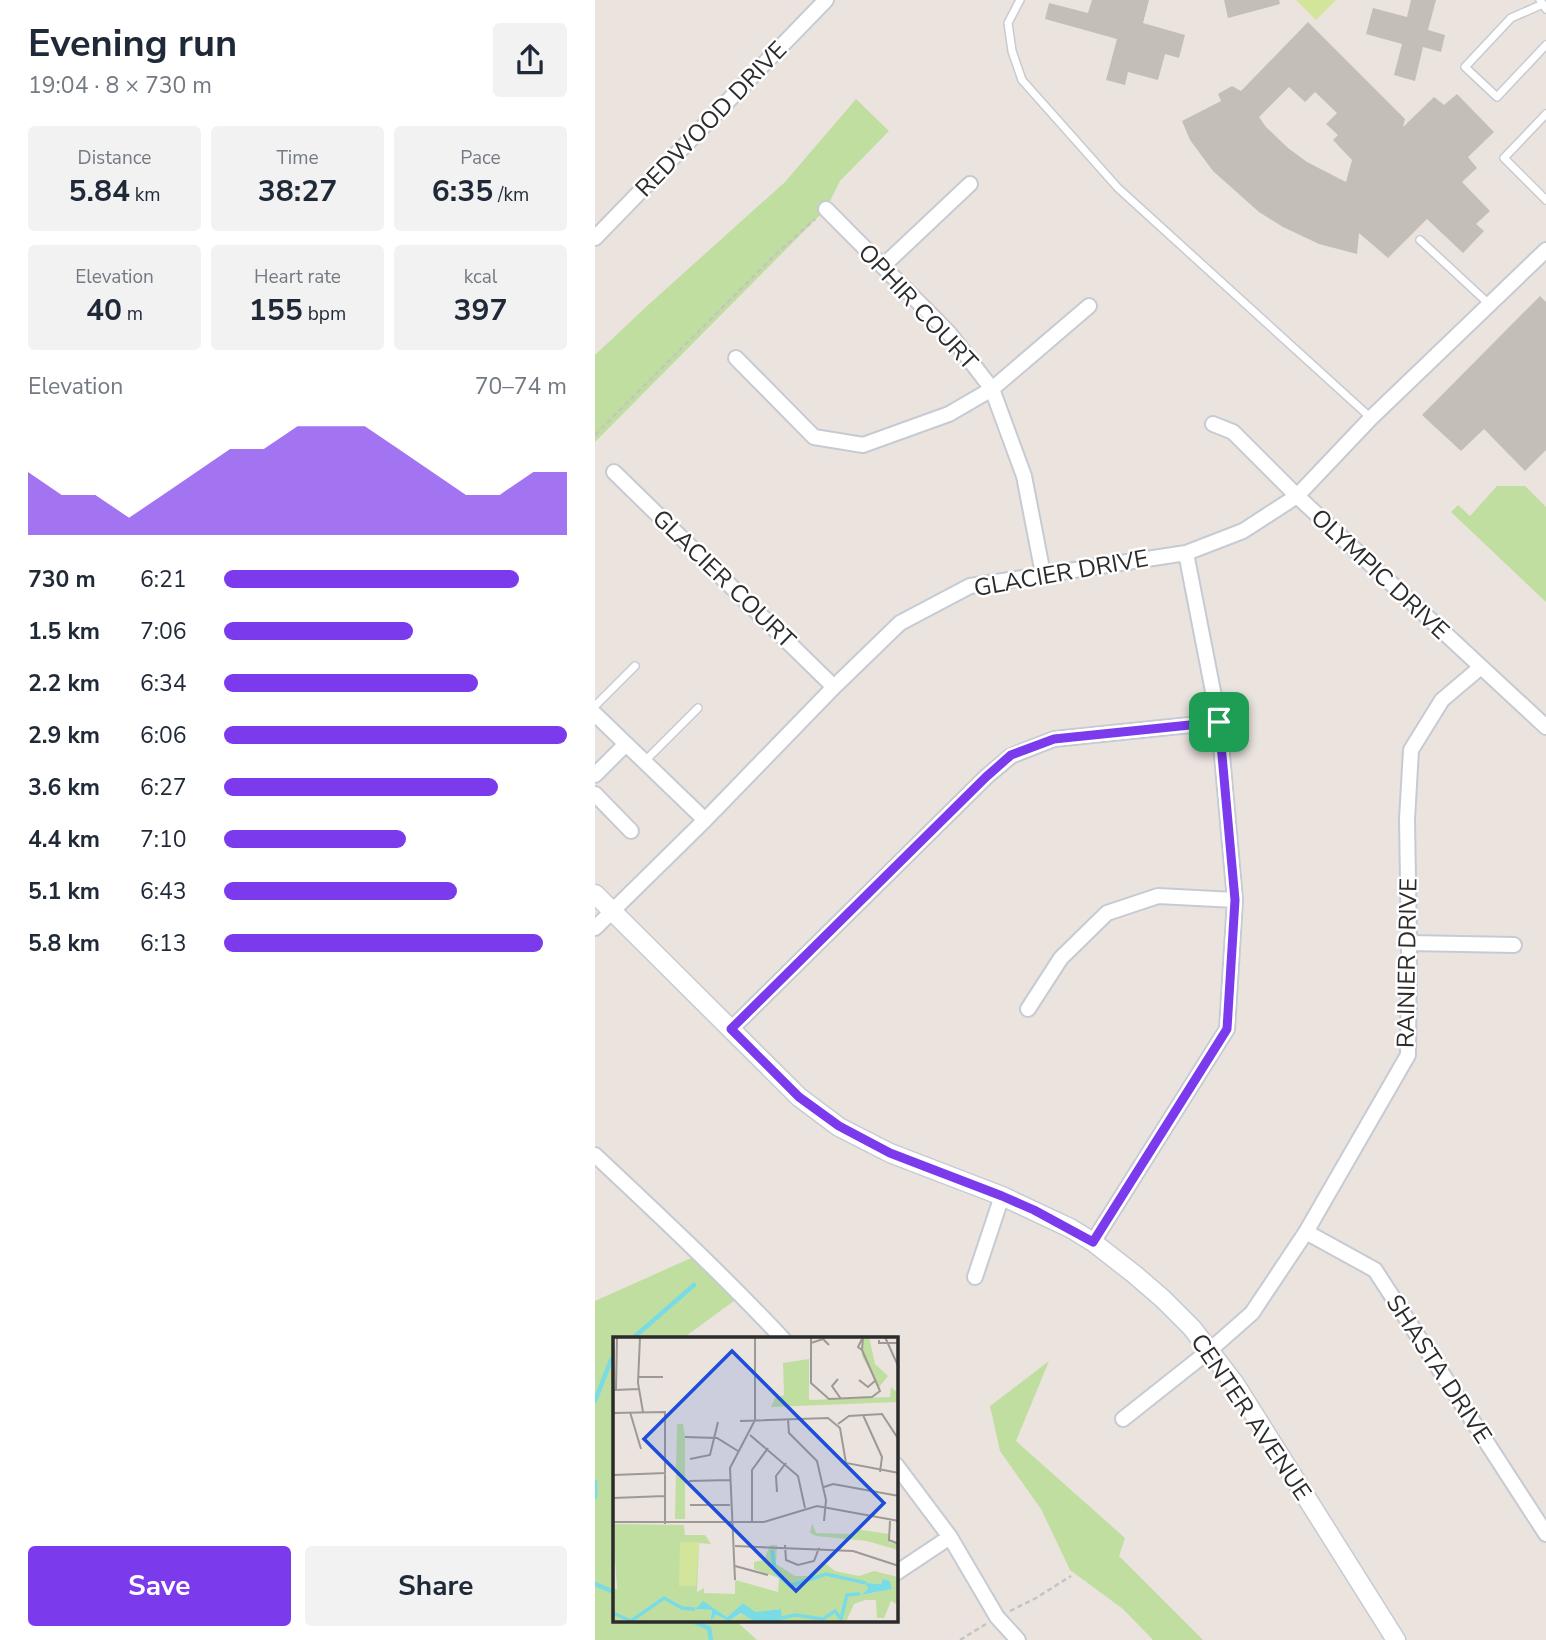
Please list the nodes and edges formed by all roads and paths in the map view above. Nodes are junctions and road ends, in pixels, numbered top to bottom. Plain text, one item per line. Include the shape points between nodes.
1 (827, 0) edge
2 (1020, 0) edge
3 (1543, 4) edge
4 (1546, 46) edge
5 (1546, 114) edge
6 (970, 184) dead end
7 (1546, 200) edge
8 (826, 209) joint
9 (595, 238) edge
10 (1420, 240) dead end
11 (1546, 250) edge
12 (883, 266) junction
13 (1489, 304) junction
14 (1090, 306) dead end
15 (736, 358) dead end
16 (992, 389) junction
17 (1371, 418) junction
18 (1213, 424) dead end
19 (595, 435) edge
20 (614, 472) dead end
21 (1297, 496) junction
22 (1186, 553) junction
23 (1043, 574) junction
24 (635, 666) dead end
25 (1481, 667) junction
26 (834, 687) junction
27 (595, 706) edge
28 (698, 708) dead end
29 (595, 714) edge
30 (1219, 722) junction
31 (1546, 727) edge
32 (626, 744) junction
33 (644, 762) junction
34 (595, 775) edge
35 (595, 794) edge
36 (705, 820) junction
37 (631, 831) dead end
38 (595, 894) edge
39 (1235, 900) junction
40 (612, 911) junction
41 (595, 928) edge
42 (1409, 943) junction
43 (1514, 945) dead end
44 (1028, 1009) dead end
45 (731, 1029) junction
46 (595, 1155) edge
47 (1002, 1196) junction
48 (1305, 1231) junction
49 (1093, 1242) junction
50 (975, 1278) dead end
51 (781, 1337) edge
52 (1210, 1350) junction
53 (1123, 1419) dead end
54 (898, 1468) edge
55 (1546, 1534) edge
56 (950, 1537) junction
57 (898, 1572) edge
58 (1071, 1576) dead end
59 (997, 1617) junction
60 (960, 1640) edge
61 (1018, 1640) edge
62 (1396, 1640) edge

1 - 9 street, REDWOOD DRIVE
2 - 17 lane via 1008,23 1022,80 1118,188
3 - 4 lane via 1511,18 1465,67 1497,97
5 - 7 lane via 1504,158
6 - 12 street
8 - 12 street, OPHIR COURT
8 - 19 path
10 - 13 lane
11 - 13 street, GLACIER DRIVE
12 - 16 street, OPHIR COURT via 949,332
13 - 17 street, GLACIER DRIVE
14 - 16 street
15 - 16 street via 814,436 863,445 949,414
16 - 23 street, OPHIR COURT via 1024,476
17 - 21 street, GLACIER DRIVE
18 - 21 street, OLYMPIC DRIVE via 1233,432
20 - 26 street, GLACIER COURT
21 - 22 street, GLACIER DRIVE via 1243,531
21 - 25 street, OLYMPIC DRIVE
22 - 23 street, GLACIER DRIVE
22 - 30 street
23 - 26 street, GLACIER DRIVE via 969,586 900,623
24 - 27 lane
25 - 31 street, OLYMPIC DRIVE
25 - 42 street, RAINIER DRIVE via 1442,700 1411,750
26 - 36 street, GLACIER DRIVE
28 - 33 lane
29 - 32 street
30 - 39 street
30 - 45 street via 1054,739 1011,755
32 - 33 street
32 - 34 street
33 - 36 street
35 - 37 street
36 - 40 street, GLACIER DRIVE
38 - 40 street, CENTER AVENUE
39 - 44 street via 1159,896 1107,913 1061,958
39 - 49 street via 1227,1029
40 - 41 street, GLACIER DRIVE
40 - 45 street, CENTER AVENUE
42 - 43 street
42 - 48 street, RAINIER DRIVE via 1408,1055
45 - 47 street, CENTER AVENUE via 799,1097 839,1126 890,1153
46 - 51 street
47 - 49 street, CENTER AVENUE
47 - 50 street
48 - 52 street, RAINIER DRIVE via 1252,1313
48 - 55 street, SHASTA DRIVE via 1375,1270
49 - 52 street, CENTER AVENUE via 1163,1298
52 - 53 street, RAINIER DRIVE
52 - 62 street, CENTER AVENUE
54 - 56 street
56 - 57 street
56 - 59 street
58 - 59 path
59 - 60 path
59 - 61 street

